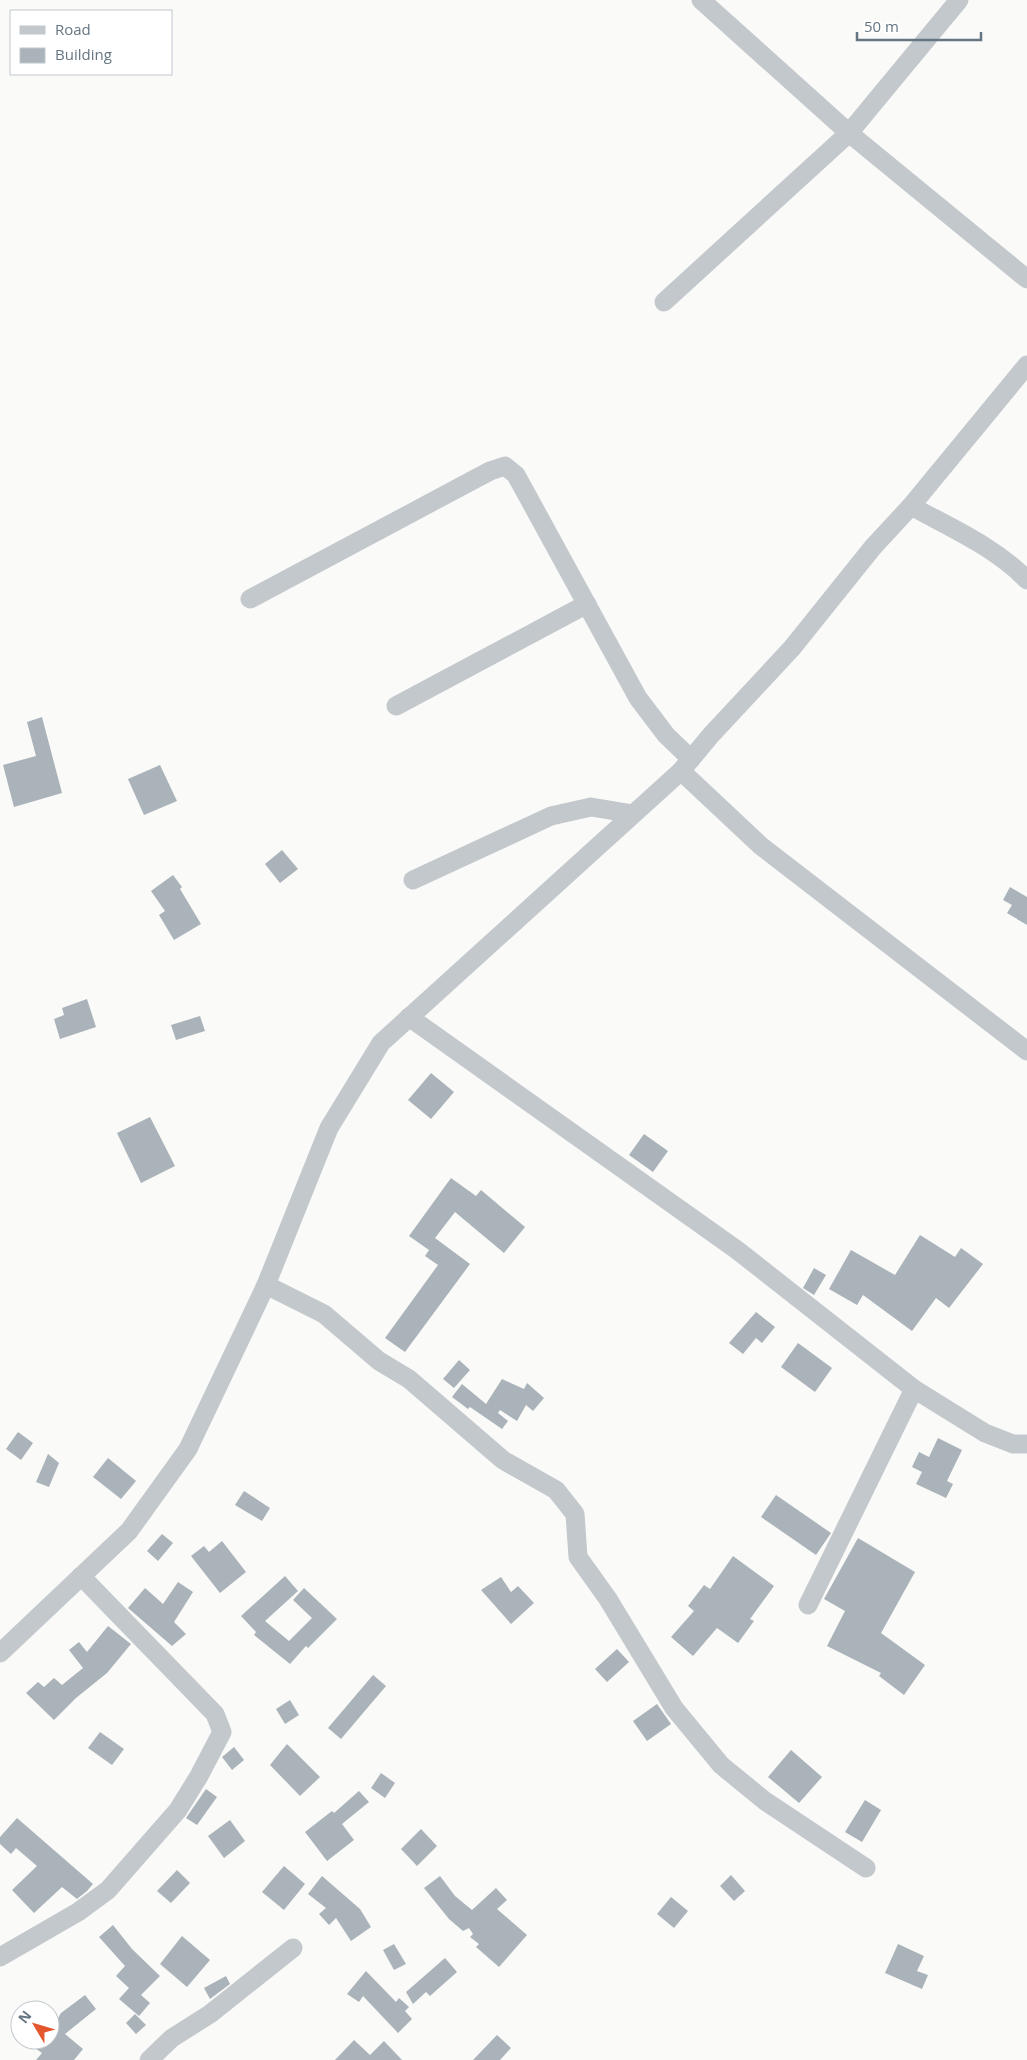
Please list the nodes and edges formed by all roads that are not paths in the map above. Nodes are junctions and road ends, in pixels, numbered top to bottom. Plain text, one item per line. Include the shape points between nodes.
1 (701, 0) edge
2 (959, 0) edge
3 (850, 133) junction
4 (1027, 280) edge
5 (664, 302) dead end
6 (1024, 377) edge
7 (911, 506) junction
8 (1027, 580) edge
9 (250, 599) dead end
10 (587, 604) junction
11 (396, 706) dead end
12 (686, 765) junction
13 (633, 814) junction
14 (412, 880) dead end
15 (409, 1017) junction
16 (1027, 1051) edge
17 (266, 1285) junction
18 (914, 1389) junction
19 (1027, 1444) edge
20 (81, 1576) junction
21 (808, 1605) dead end
22 (0, 1654) edge
23 (866, 1868) dead end
24 (293, 1948) dead end
25 (0, 1957) edge
26 (149, 2060) edge

1 - 3 street
2 - 3 street
3 - 4 street
3 - 5 street
6 - 7 street
7 - 8 street via 987,547
7 - 12 street via 873,547 792,648
9 - 10 street via 481,475 505,466 516,475
10 - 11 street
10 - 12 street via 638,698
12 - 13 street
12 - 16 street via 761,846
13 - 14 street via 591,807 551,816
13 - 15 street
15 - 17 street via 381,1042 329,1128
15 - 18 street via 737,1250
17 - 20 street via 188,1449 129,1531
17 - 23 street via 324,1314 379,1361 409,1379 503,1460 556,1490 575,1514 578,1557 608,1599 674,1708 721,1765 765,1801
18 - 19 street via 985,1433 1013,1444
18 - 21 street
20 - 22 street
20 - 25 street via 216,1714 222,1732 178,1810 108,1890 78,1912
24 - 26 street via 210,2014 172,2038

